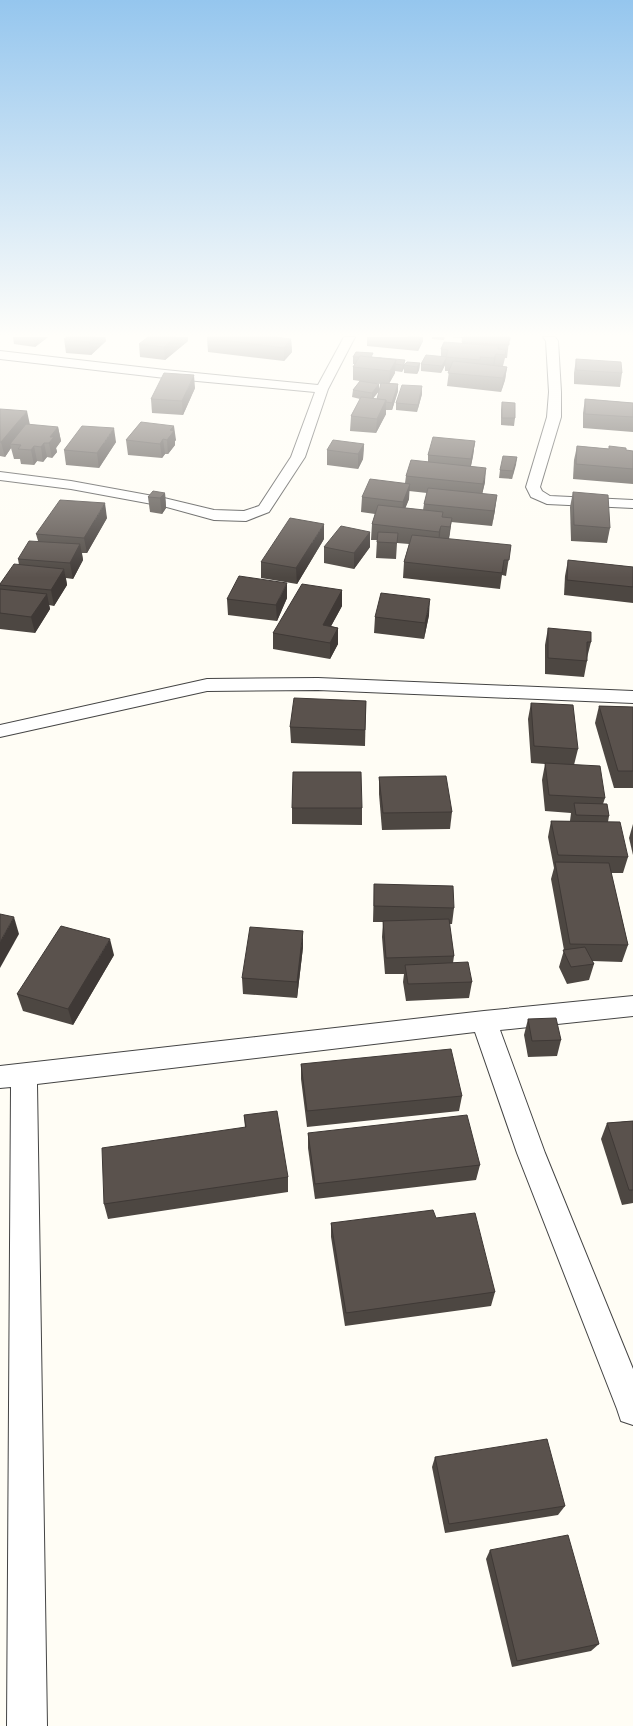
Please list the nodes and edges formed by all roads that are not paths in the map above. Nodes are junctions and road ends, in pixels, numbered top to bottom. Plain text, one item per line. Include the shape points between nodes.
1 (312, 418) edge
2 (554, 418) edge
3 (0, 476) edge
4 (633, 504) edge
5 (633, 697) edge
6 (0, 731) edge
7 (633, 1006) edge
8 (484, 1021) junction
9 (12, 1075) edge
10 (633, 1409) edge
11 (27, 1726) edge

1 - 3 street via 298,457 264,509 246,516 214,515 164,502 71,485
2 - 4 street via 533,487 536,494 546,500
5 - 6 street via 318,684 207,685
7 - 8 street
8 - 9 street
8 - 10 street via 531,1153
9 - 11 street

